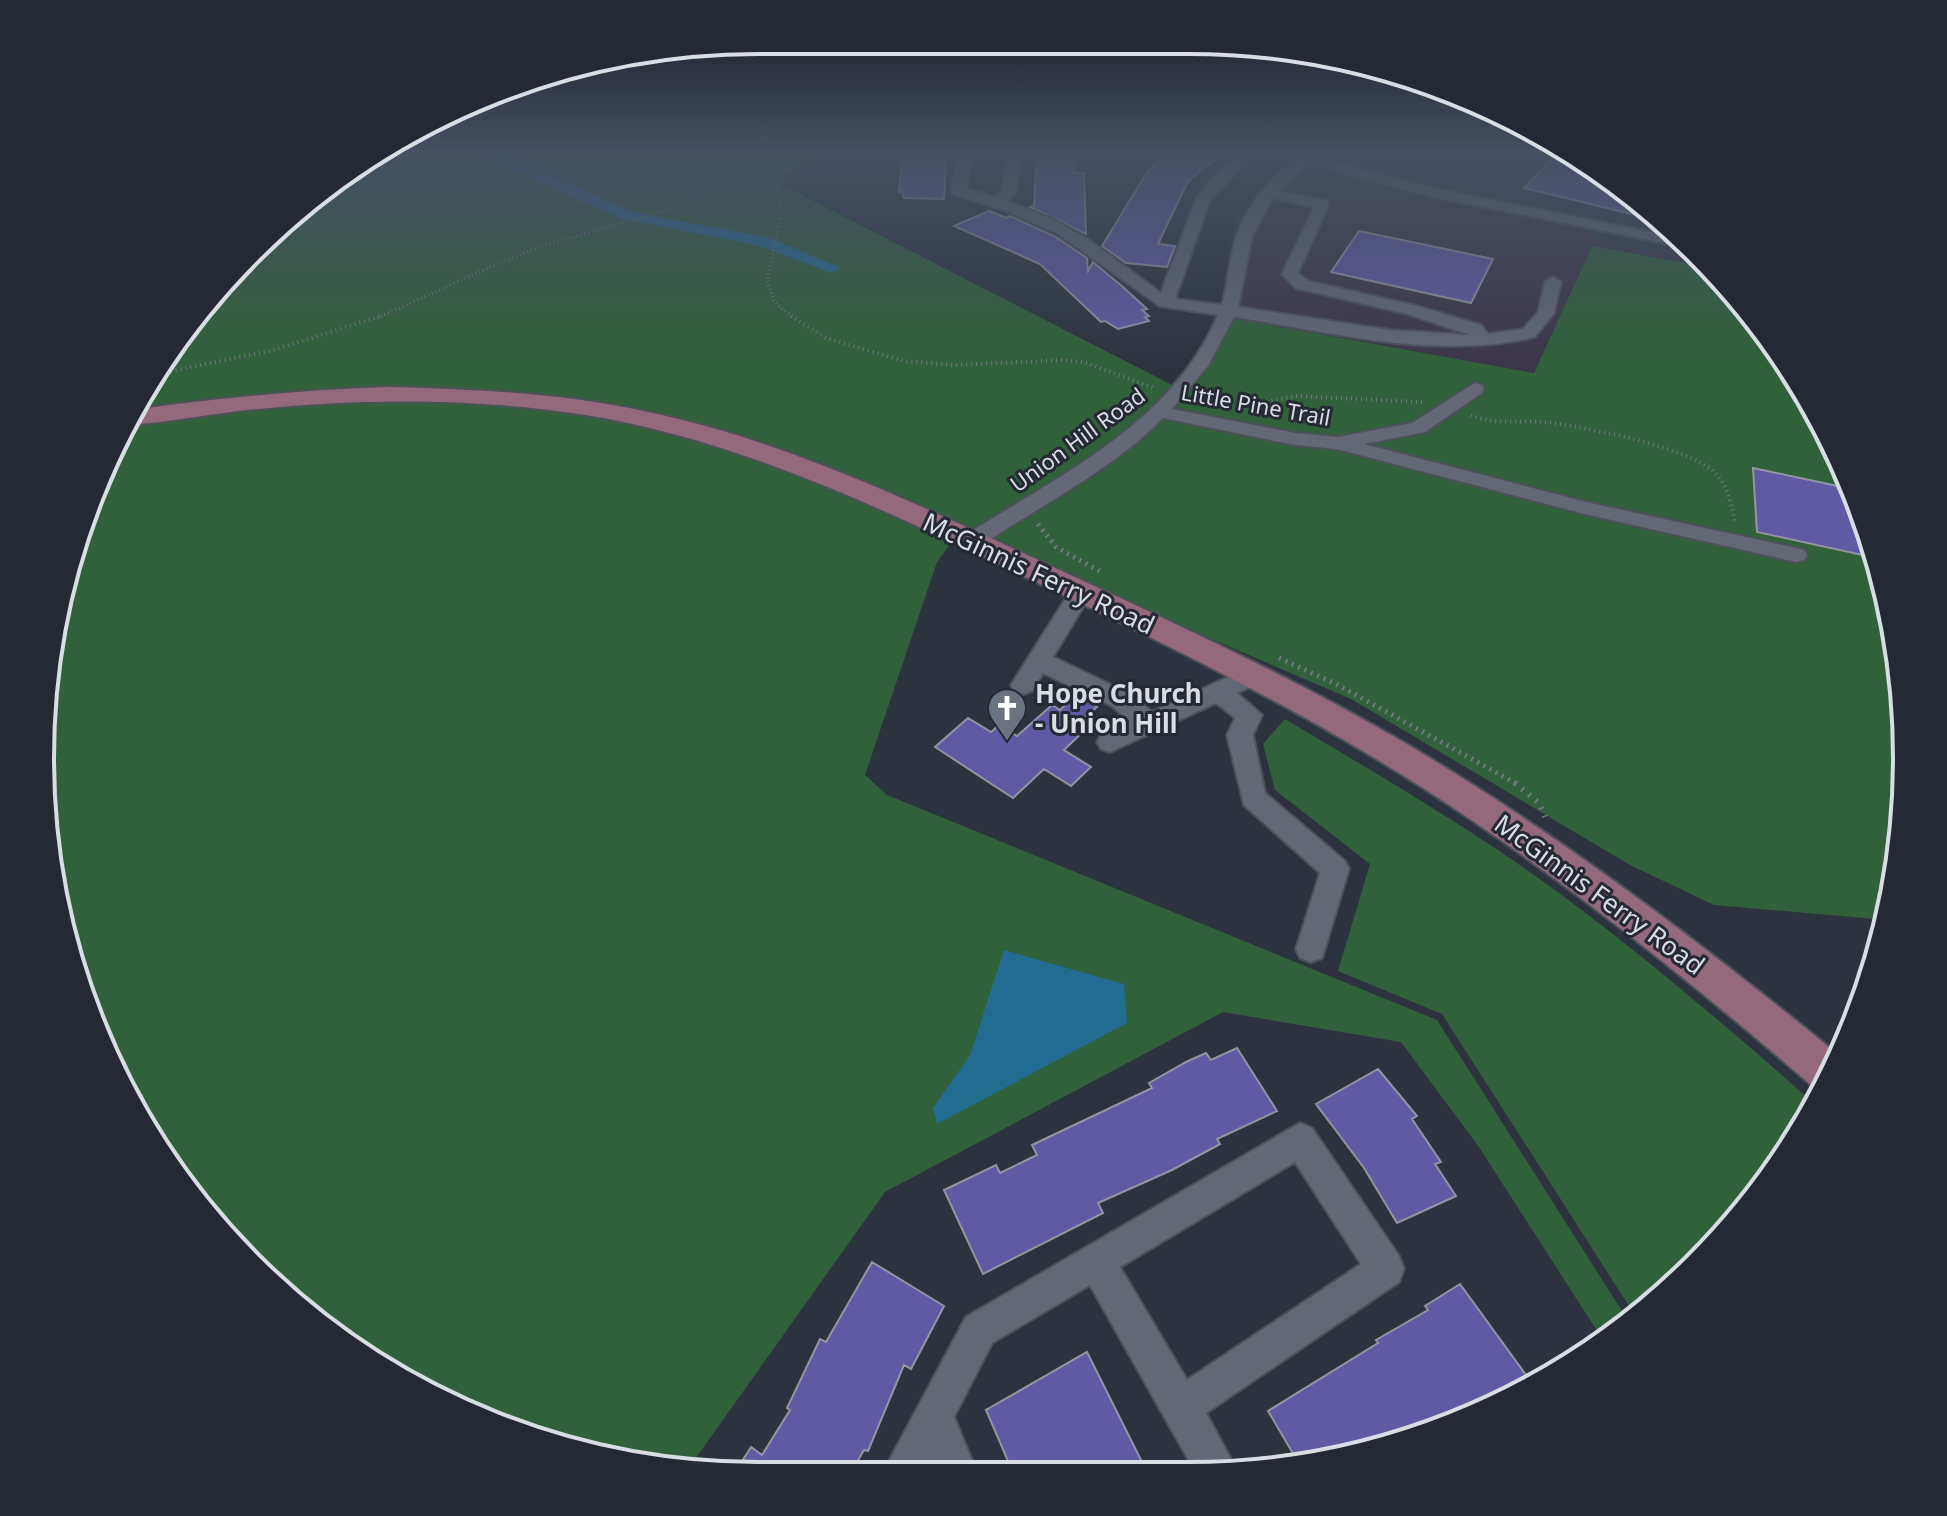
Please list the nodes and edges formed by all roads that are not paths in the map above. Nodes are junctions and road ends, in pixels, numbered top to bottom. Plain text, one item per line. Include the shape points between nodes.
1 (1049, 223) edge
2 (1194, 223) edge
3 (1252, 223) edge
4 (1313, 223) edge
5 (1581, 223) edge
6 (1665, 240) edge
7 (1553, 282) dead end
8 (1166, 302) junction
9 (1228, 311) junction
10 (1483, 340) junction
11 (1475, 389) dead end
12 (1159, 412) junction
13 (143, 416) edge
14 (1338, 443) junction
15 (972, 541) junction
16 (1796, 555) dead end
17 (1081, 592) junction
18 (1038, 660) junction
19 (1252, 676) junction
20 (1023, 685) dead end
21 (1219, 692) junction
22 (1150, 724) junction
23 (1110, 742) dead end
24 (1311, 949) dead end
25 (1821, 1067) edge
26 (1096, 1261) junction
27 (1181, 1407) junction
28 (933, 1416) junction
29 (1212, 1461) edge
30 (908, 1462) edge
31 (952, 1462) edge

1 - 8 street
2 - 8 street
3 - 9 street, Union Hill Road
4 - 10 street via 1290,274 1302,285 1475,329
5 - 6 street
7 - 10 street via 1546,313 1529,333
8 - 9 street
9 - 10 street via 1323,326
9 - 12 street, Union Hill Road via 1199,366
11 - 14 street, Little Pine Trail via 1418,428
12 - 14 street, Little Pine Trail
12 - 15 street, Union Hill Road
13 - 15 main road, McGinnis Ferry Road via 243,403 380,395 571,406 752,447
14 - 16 street via 1585,508
15 - 17 main road, McGinnis Ferry Road
17 - 18 street
17 - 19 main road, McGinnis Ferry Road
18 - 20 street
18 - 22 street via 1121,700
19 - 21 street
19 - 25 main road, McGinnis Ferry Road via 1418,767 1552,856 1668,941
21 - 22 street
21 - 24 street via 1249,715 1240,735 1253,798 1335,869
22 - 23 street
26 - 27 street
26 - 27 street via 1300,1140 1386,1269
26 - 28 street via 979,1330
27 - 29 street
28 - 30 street
28 - 31 street

